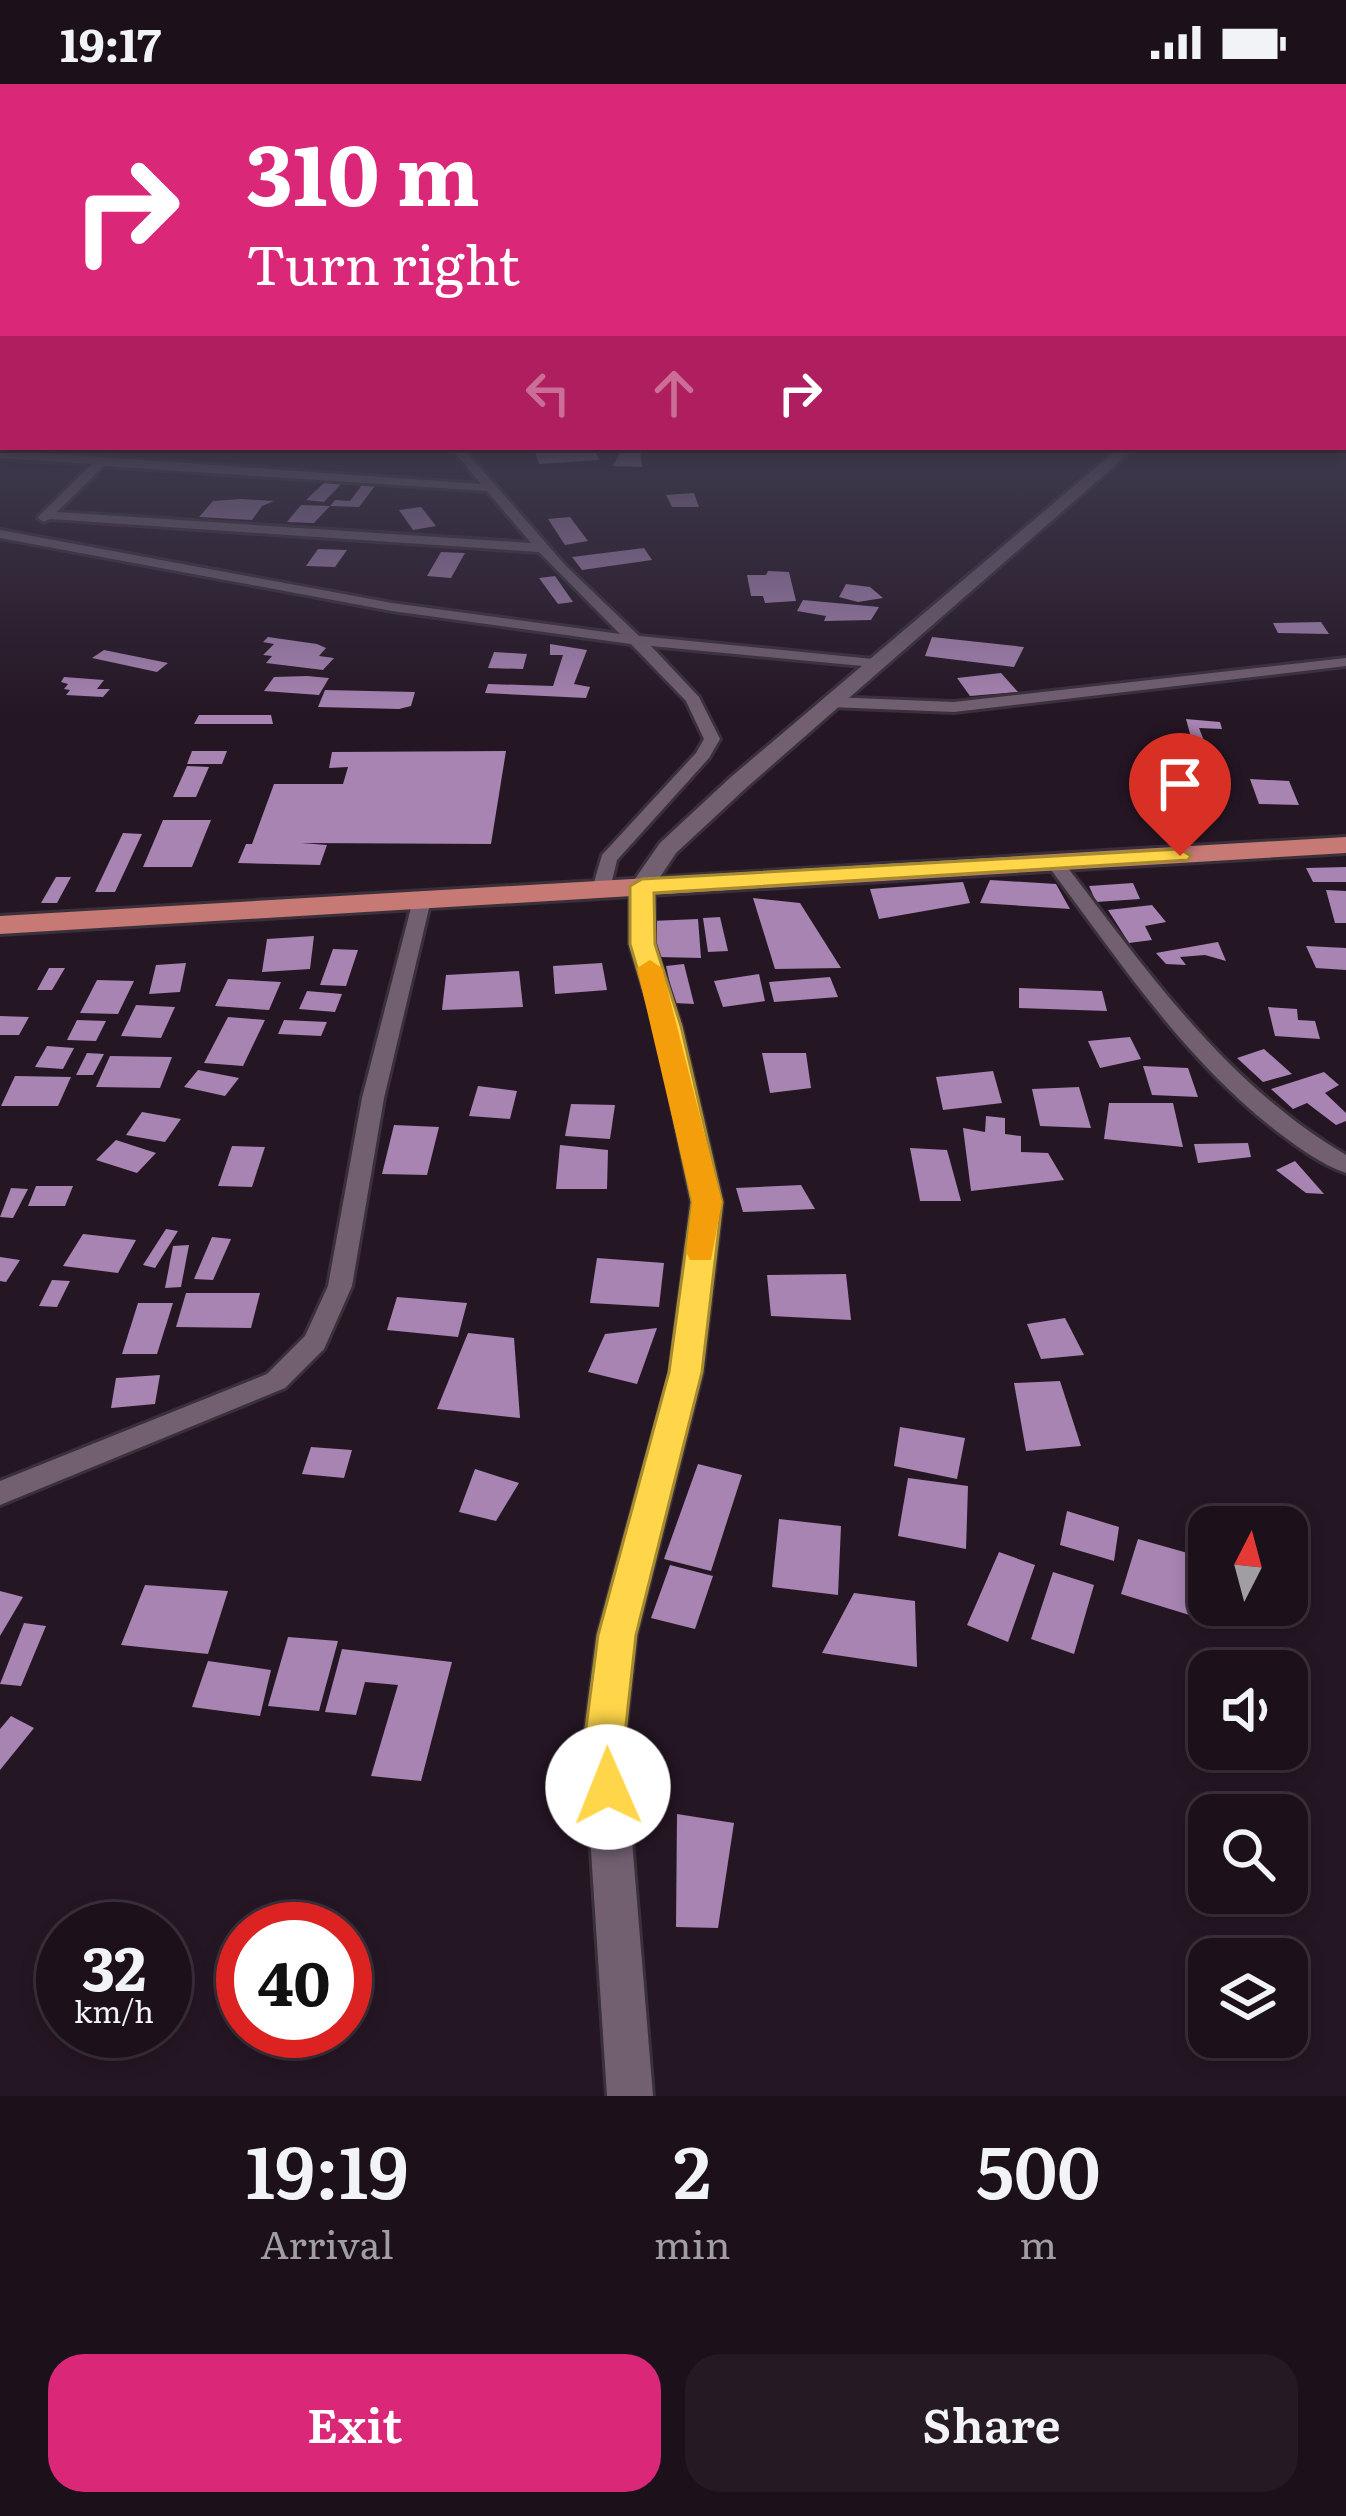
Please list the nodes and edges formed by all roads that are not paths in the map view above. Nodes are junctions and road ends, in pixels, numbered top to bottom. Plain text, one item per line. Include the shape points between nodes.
1 (34, 526) edge
2 (211, 526) edge
3 (525, 526) edge
4 (1036, 526) edge
5 (0, 534) edge
6 (20, 537) junction
7 (545, 548) junction
8 (639, 640) junction
9 (1346, 662) edge
10 (874, 663) junction
11 (830, 702) junction
12 (1346, 845) edge
13 (1055, 863) junction
14 (642, 886) junction
15 (601, 889) junction
16 (422, 899) junction
17 (0, 925) edge
18 (1346, 1165) edge
19 (0, 1493) edge
20 (630, 2096) edge

1 - 6 street
2 - 7 street
3 - 7 street
4 - 10 street
5 - 6 street
6 - 8 street via 443,616
7 - 8 street
8 - 10 street
8 - 15 street via 706,715 712,739 608,859
9 - 11 street via 954,707
10 - 11 street
11 - 14 street via 668,848
12 - 13 main road
13 - 14 main road
13 - 18 street via 1222,1069 1272,1118
14 - 15 main road
14 - 20 street via 642,944 707,1202 686,1372 617,1635 604,1743
15 - 16 main road
16 - 17 main road
16 - 19 street via 373,1098 340,1286 315,1342 276,1381

